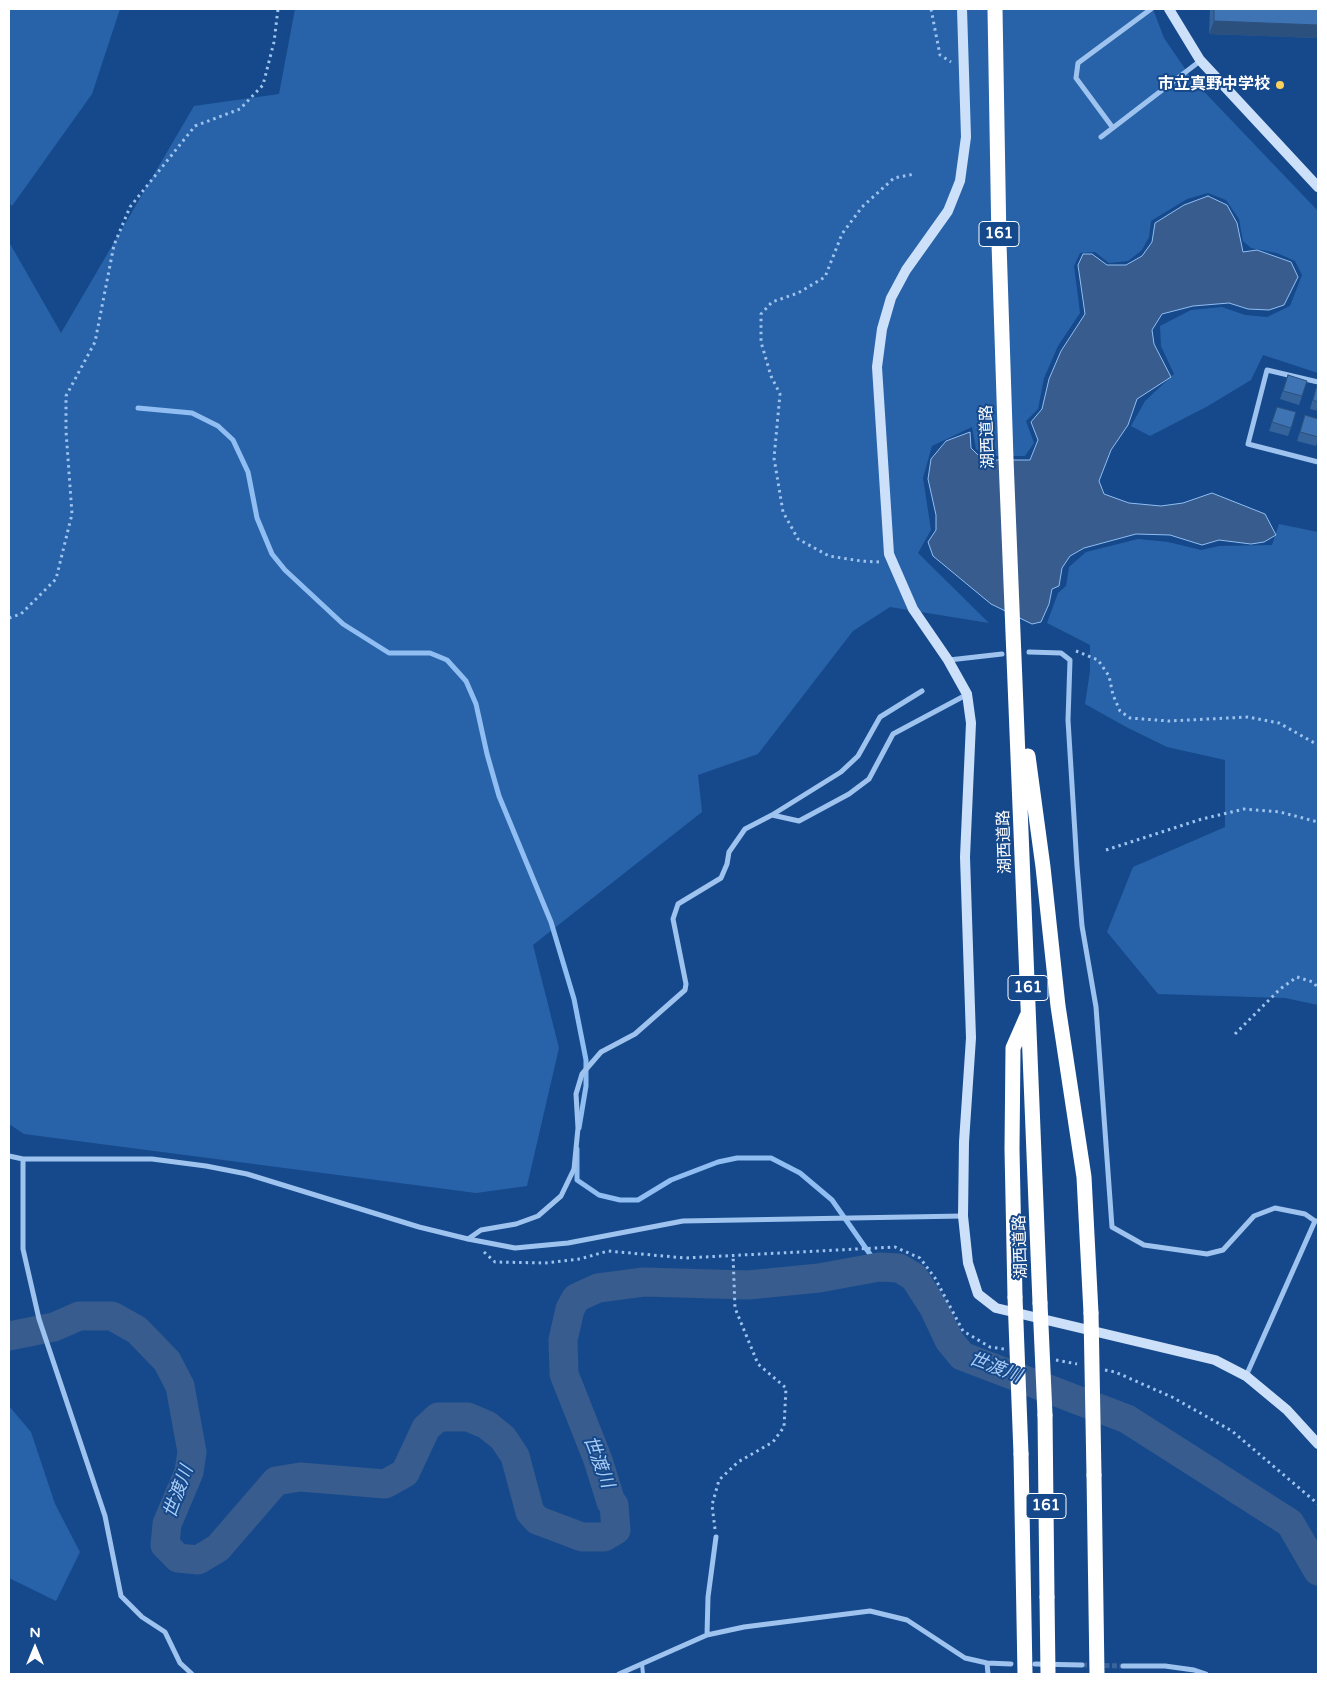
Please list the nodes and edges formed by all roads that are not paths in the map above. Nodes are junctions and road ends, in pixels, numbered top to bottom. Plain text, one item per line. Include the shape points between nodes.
1 (962, 9) edge
2 (995, 9) edge
3 (1151, 9) edge
4 (1169, 9) edge
5 (1200, 60) junction
6 (1113, 128) junction
7 (1101, 137) dead end
8 (1318, 187) edge
9 (1318, 382) edge
10 (1318, 462) edge
11 (1015, 652) junction
12 (948, 660) junction
13 (1016, 673) junction
14 (922, 691) dead end
15 (967, 694) junction
16 (772, 814) junction
17 (1028, 1011) junction
18 (9, 1156) edge
19 (23, 1159) junction
20 (963, 1216) junction
21 (1317, 1221) edge
22 (468, 1239) junction
23 (1246, 1376) junction
24 (1318, 1444) edge
25 (716, 1537) road end
26 (707, 1635) junction
27 (988, 1663) junction
28 (642, 1664) junction
29 (1011, 1664) dead end
30 (1082, 1665) tunnel mouth
31 (1123, 1666) tunnel mouth
32 (1030, 1669) edge
33 (192, 1674) edge
34 (619, 1674) edge
35 (643, 1674) edge
36 (988, 1674) edge
37 (1048, 1674) edge
38 (1097, 1674) edge
39 (1206, 1674) edge

1 - 12 street via 966,137 960,181 948,210 906,270 891,298 882,329 877,368 885,516 892,562 913,609
2 - 11 highway, 湖西道路 / 161 via 999,244
3 - 6 street via 1078,63 1076,78
4 - 5 street
5 - 6 street
5 - 8 street
6 - 7 street
9 - 10 street via 1267,370 1248,444
11 - 12 street
11 - 13 highway, 湖西道路 / 161
11 - 21 street via 1061,653 1070,660 1068,720 1077,874 1096,1007 1112,1227 1144,1245 1206,1254 1223,1250 1254,1216 1275,1208 1304,1214
12 - 15 street
13 - 17 highway, 湖西道路 / 161
13 - 38 highway, bridge via 1043,867 1058,1006 1084,1177 1091,1313
14 - 16 street via 880,717 858,756 841,772
15 - 16 street via 892,734 869,780 849,794 799,821
15 - 20 street via 971,723 965,857 971,1038
16 - 22 street via 754,822 737,838 721,878 678,904 673,919 685,990 635,1034 601,1052 582,1074 576,1094 578,1128 574,1169 560,1196 538,1216 516,1224 480,1230
17 - 32 highway, bridge via 1013,1048 1012,1149 1020,1454
17 - 37 highway, 湖西道路 / 161, bridge via 1045,1415
18 - 19 street
19 - 22 street via 152,1159 206,1166 247,1174
19 - 33 street via 23,1249 39,1320 105,1516 121,1596 142,1617 165,1632 180,1662
20 - 22 street via 683,1221 568,1243 515,1248
20 - 23 street via 968,1263 978,1294 996,1308 1179,1350 1215,1360
21 - 23 street
23 - 24 street via 1287,1410
25 - 26 street
26 - 27 street via 870,1611 908,1620 965,1658
26 - 28 street
27 - 29 street
27 - 36 street
28 - 34 street
28 - 35 lane
30 - 32 street
31 - 39 street via 1165,1666

